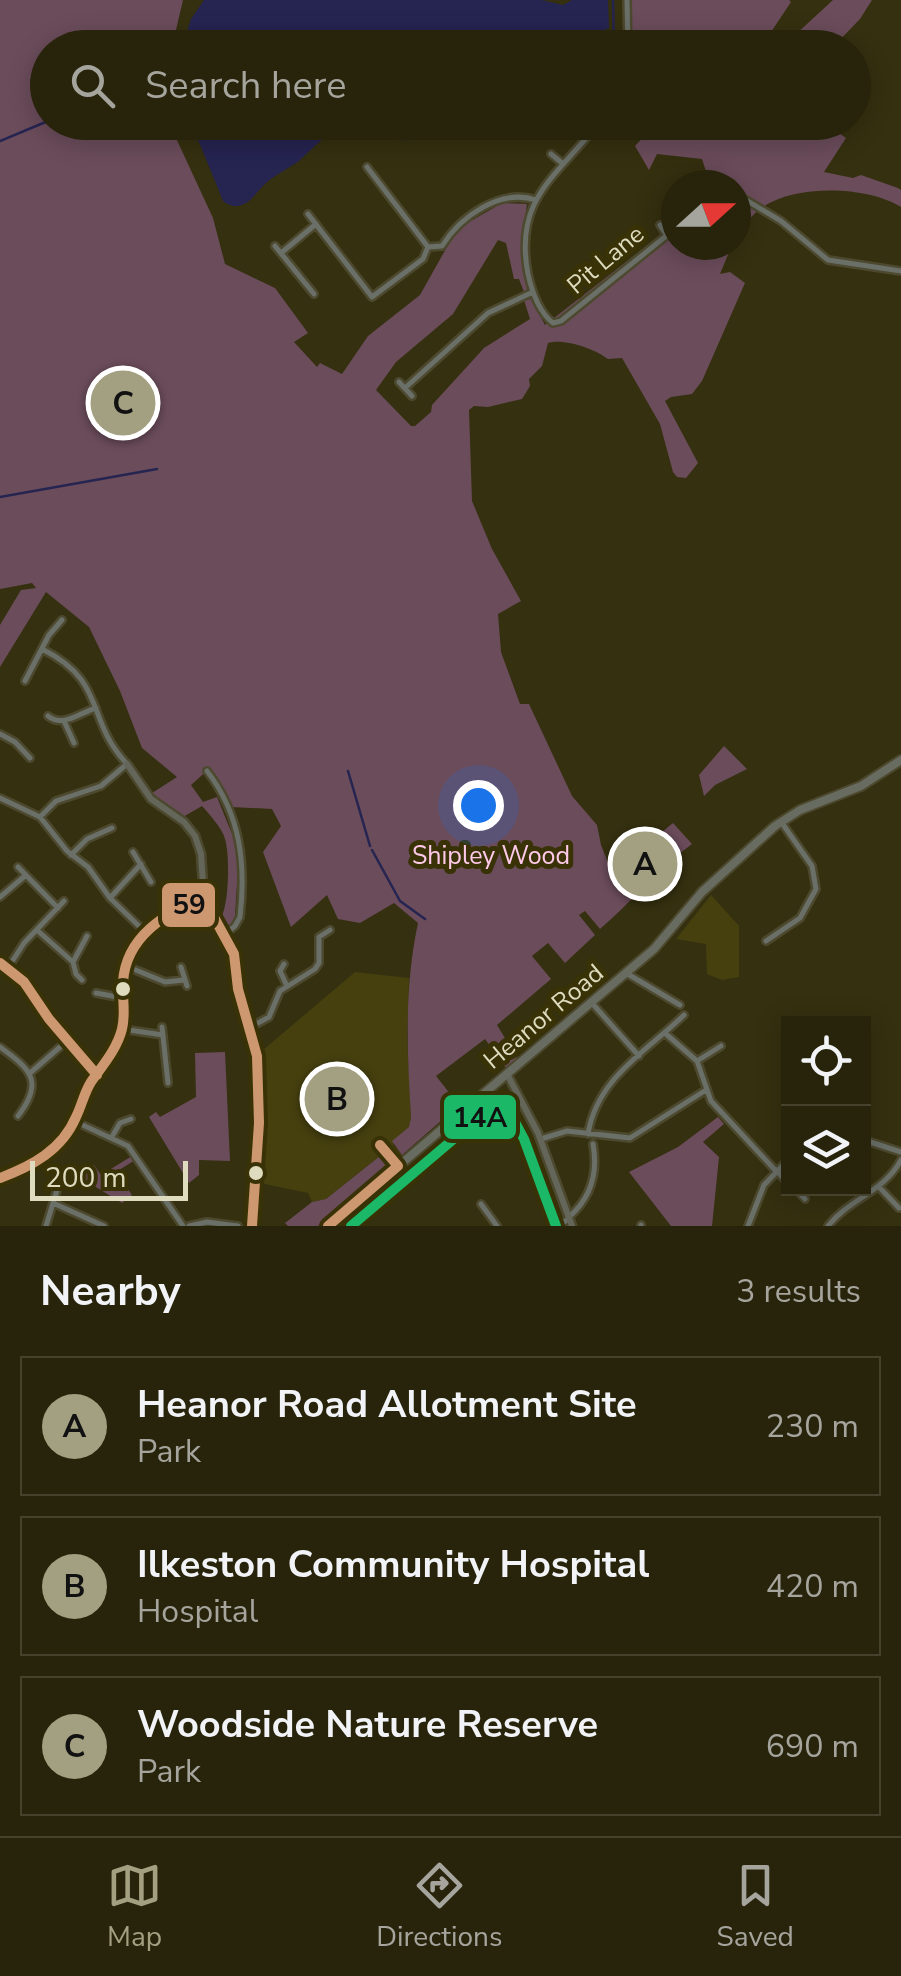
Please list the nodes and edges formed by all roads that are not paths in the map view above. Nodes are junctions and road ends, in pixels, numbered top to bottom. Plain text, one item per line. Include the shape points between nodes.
1 (626, 0) edge
2 (627, 30) edge
3 (582, 140) edge
4 (551, 154) dead end
5 (562, 162) junction
6 (367, 166) dead end
7 (509, 189) dead end
8 (510, 198) junction
9 (536, 200) junction
10 (751, 203) edge
11 (308, 214) dead end
12 (316, 224) junction
13 (661, 238) edge
14 (275, 246) dead end
15 (428, 248) junction
16 (629, 252) dead end
17 (281, 253) junction
18 (635, 259) junction
19 (901, 271) edge
20 (317, 284) dead end
21 (583, 291) dead end
22 (533, 292) junction
23 (589, 298) junction
24 (399, 382) dead end
25 (405, 388) junction
26 (412, 396) dead end
27 (62, 620) dead end
28 (42, 649) junction
29 (25, 681) dead end
30 (97, 708) junction
31 (48, 716) dead end
32 (64, 721) junction
33 (0, 734) edge
34 (74, 743) dead end
35 (30, 758) dead end
36 (901, 760) edge
37 (127, 764) junction
38 (208, 772) dead end
39 (0, 798) edge
40 (40, 817) junction
41 (778, 824) junction
42 (112, 828) dead end
43 (132, 852) dead end
44 (71, 855) junction
45 (141, 864) junction
46 (18, 867) dead end
47 (26, 875) junction
48 (151, 882) dead end
49 (3, 894) edge
50 (110, 898) junction
51 (204, 899) junction
52 (64, 901) dead end
53 (58, 908) junction
54 (330, 930) dead end
55 (38, 931) junction
56 (146, 932) junction
57 (224, 934) junction
58 (87, 936) dead end
59 (766, 940) dead end
60 (73, 962) junction
61 (0, 963) edge
62 (284, 964) dead end
63 (126, 966) junction
64 (181, 967) dead end
65 (8, 968) junction
66 (626, 973) junction
67 (82, 980) dead end
68 (287, 986) junction
69 (96, 994) dead end
70 (124, 998) junction
71 (591, 1002) junction
72 (680, 1005) dead end
73 (684, 1016) dead end
74 (162, 1027) dead end
75 (250, 1028) junction
76 (122, 1029) junction
77 (666, 1034) junction
78 (164, 1036) junction
79 (68, 1040) junction
80 (720, 1046) dead end
81 (0, 1048) edge
82 (639, 1056) junction
83 (697, 1061) junction
84 (30, 1073) junction
85 (507, 1074) junction
86 (97, 1076) junction
87 (168, 1083) dead end
88 (706, 1090) junction
89 (18, 1116) dead end
90 (127, 1117) dead end
91 (74, 1121) junction
92 (588, 1134) junction
93 (113, 1137) junction
94 (541, 1139) junction
95 (871, 1142) edge
96 (593, 1144) dead end
97 (900, 1150) edge
98 (901, 1160) edge
99 (781, 1166) edge
100 (776, 1170) junction
101 (781, 1175) edge
102 (0, 1178) edge
103 (879, 1187) junction
104 (57, 1190) dead end
105 (803, 1196) edge
106 (806, 1199) dead end
107 (53, 1202) junction
108 (481, 1205) dead end
109 (899, 1208) edge
110 (570, 1221) edge
111 (831, 1225) edge
112 (46, 1226) edge
113 (104, 1226) edge
114 (186, 1226) edge
115 (238, 1226) edge
116 (252, 1226) edge
117 (328, 1226) edge
118 (497, 1226) edge
119 (557, 1226) edge
120 (748, 1226) edge

1 - 2 street
3 - 5 street, Pit Lane
4 - 5 street
5 - 9 street, Pit Lane
6 - 15 street
7 - 8 street
8 - 9 street
8 - 15 street via 463,219 442,246
9 - 22 street, Pit Lane via 526,247
10 - 19 street via 828,260
11 - 12 street
12 - 15 street via 372,296 423,259
12 - 17 street
13 - 18 street, Pit Lane
14 - 17 street
16 - 18 street
17 - 20 street via 312,291
18 - 23 street, Pit Lane
21 - 23 street
22 - 23 street, Pit Lane via 553,322
22 - 25 street via 486,310
24 - 25 street
25 - 26 street
27 - 28 street
28 - 29 street
28 - 30 street via 79,674
30 - 32 street
30 - 37 street via 106,739
31 - 32 street
32 - 34 street
33 - 35 street
36 - 41 main road, Heanor Road
37 - 40 street via 100,786 56,800
37 - 51 street via 151,798 195,836
38 - 57 street via 242,852 240,917
39 - 40 street
40 - 44 street
41 - 59 street via 813,876 815,895 803,914
41 - 66 main road, Heanor Road via 720,873
42 - 44 street via 87,838
43 - 45 street
44 - 50 street
45 - 48 street
45 - 50 street
46 - 47 street
47 - 49 street
47 - 53 street
50 - 56 street
51 - 56 street via 169,912
51 - 57 street
52 - 53 street
53 - 55 street
54 - 68 street via 319,933 318,966
55 - 60 street
55 - 65 street
56 - 63 street
57 - 75 street
58 - 60 street
60 - 67 street
61 - 65 street
62 - 68 street
63 - 64 street via 186,983
63 - 70 street
65 - 79 street
66 - 71 main road, Heanor Road
66 - 72 street
68 - 75 street via 267,1019
69 - 70 street
70 - 76 street
71 - 82 street
71 - 85 main road, Heanor Road
73 - 77 street
74 - 78 street
75 - 116 street via 260,1100
76 - 78 street
76 - 86 street
77 - 82 street
77 - 83 street
78 - 87 street
79 - 84 street
79 - 86 street
80 - 83 street
81 - 84 street
82 - 92 street via 602,1092
83 - 88 street
84 - 89 street via 31,1103
85 - 94 street
85 - 117 main road, Heanor Road
86 - 91 street
88 - 92 street via 633,1137
88 - 100 street
90 - 93 street
91 - 93 street
91 - 102 street via 48,1155
92 - 94 street
93 - 114 street via 136,1155
94 - 110 street
95 - 97 street
96 - 110 street via 596,1173
98 - 103 street
99 - 100 street
100 - 101 street
100 - 120 street
103 - 109 street
103 - 111 street
104 - 107 street
105 - 106 street
107 - 112 street
107 - 113 street
108 - 118 street
110 - 119 street
114 - 115 street

